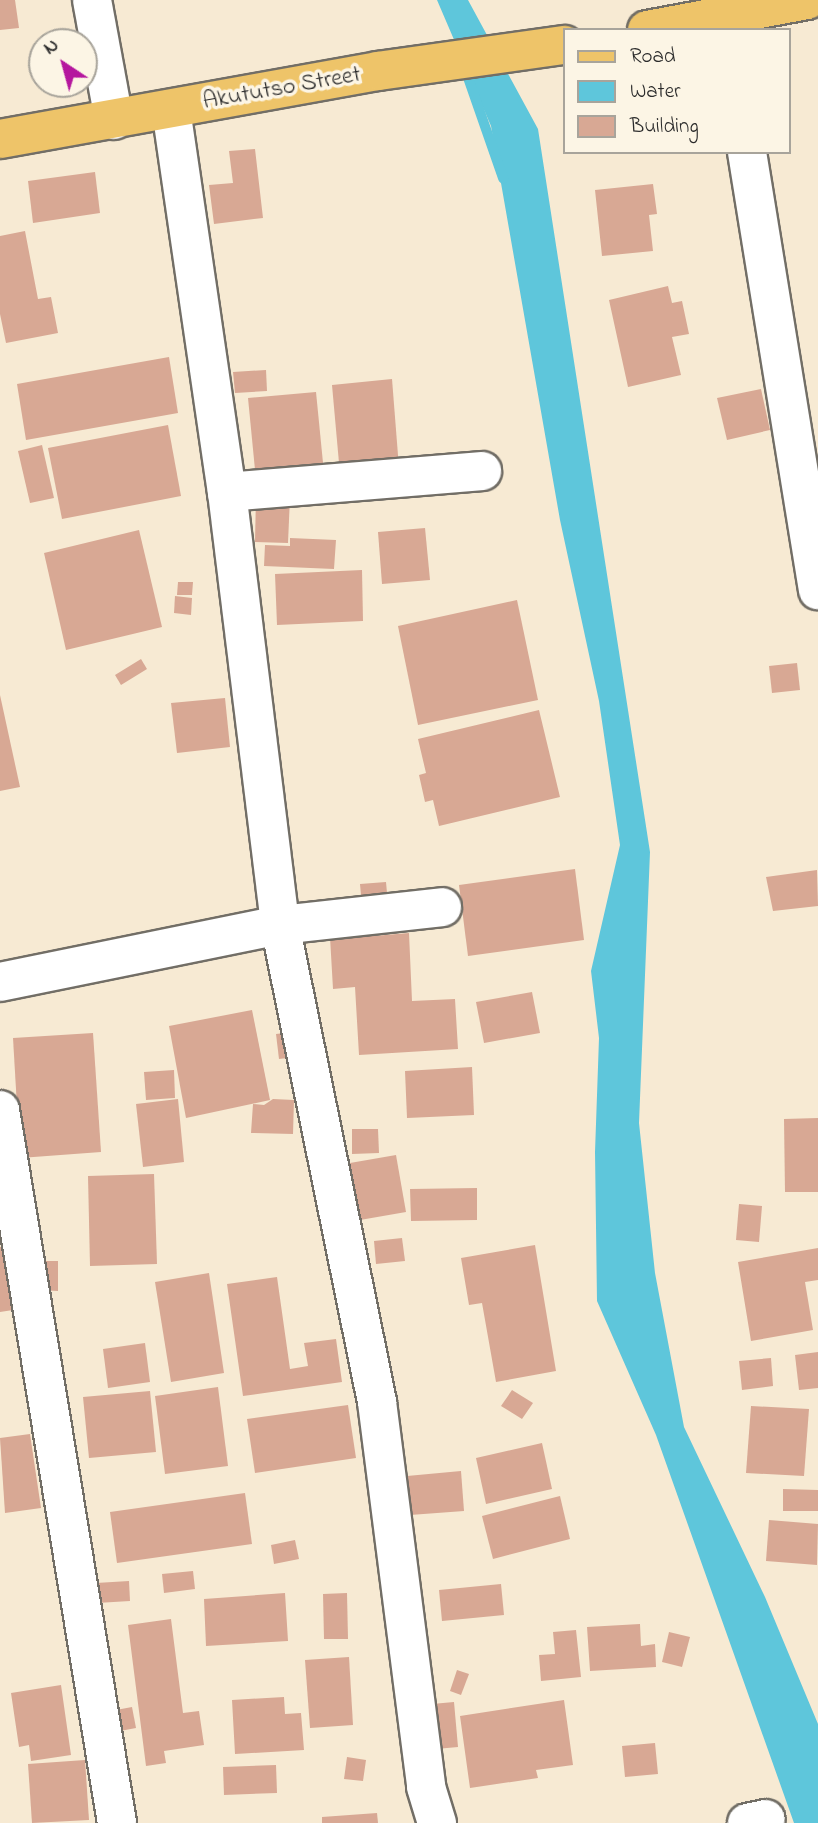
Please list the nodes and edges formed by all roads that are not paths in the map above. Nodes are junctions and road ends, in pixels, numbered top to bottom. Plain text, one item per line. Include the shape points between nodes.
1 (92, 0) edge
2 (807, 0) edge
3 (728, 15) edge
4 (659, 28) edge
5 (562, 45) edge
6 (172, 108) junction
7 (114, 120) junction
8 (0, 139) edge
9 (747, 154) edge
10 (482, 471) dead end
11 (227, 492) junction
12 (818, 590) edge
13 (442, 907) dead end
14 (280, 925) junction
15 (0, 982) edge
16 (0, 1110) edge
17 (117, 1823) edge
18 (437, 1823) edge

1 - 7 street
2 - 3 main road
3 - 4 main road
5 - 6 main road, Akututso Street via 378,71
6 - 7 main road, Akututso Street
6 - 11 street
7 - 8 main road, Akututso Street
9 - 12 street
10 - 11 street
11 - 14 street
13 - 14 street
14 - 15 street
14 - 18 street via 377,1402 426,1787
16 - 17 street

